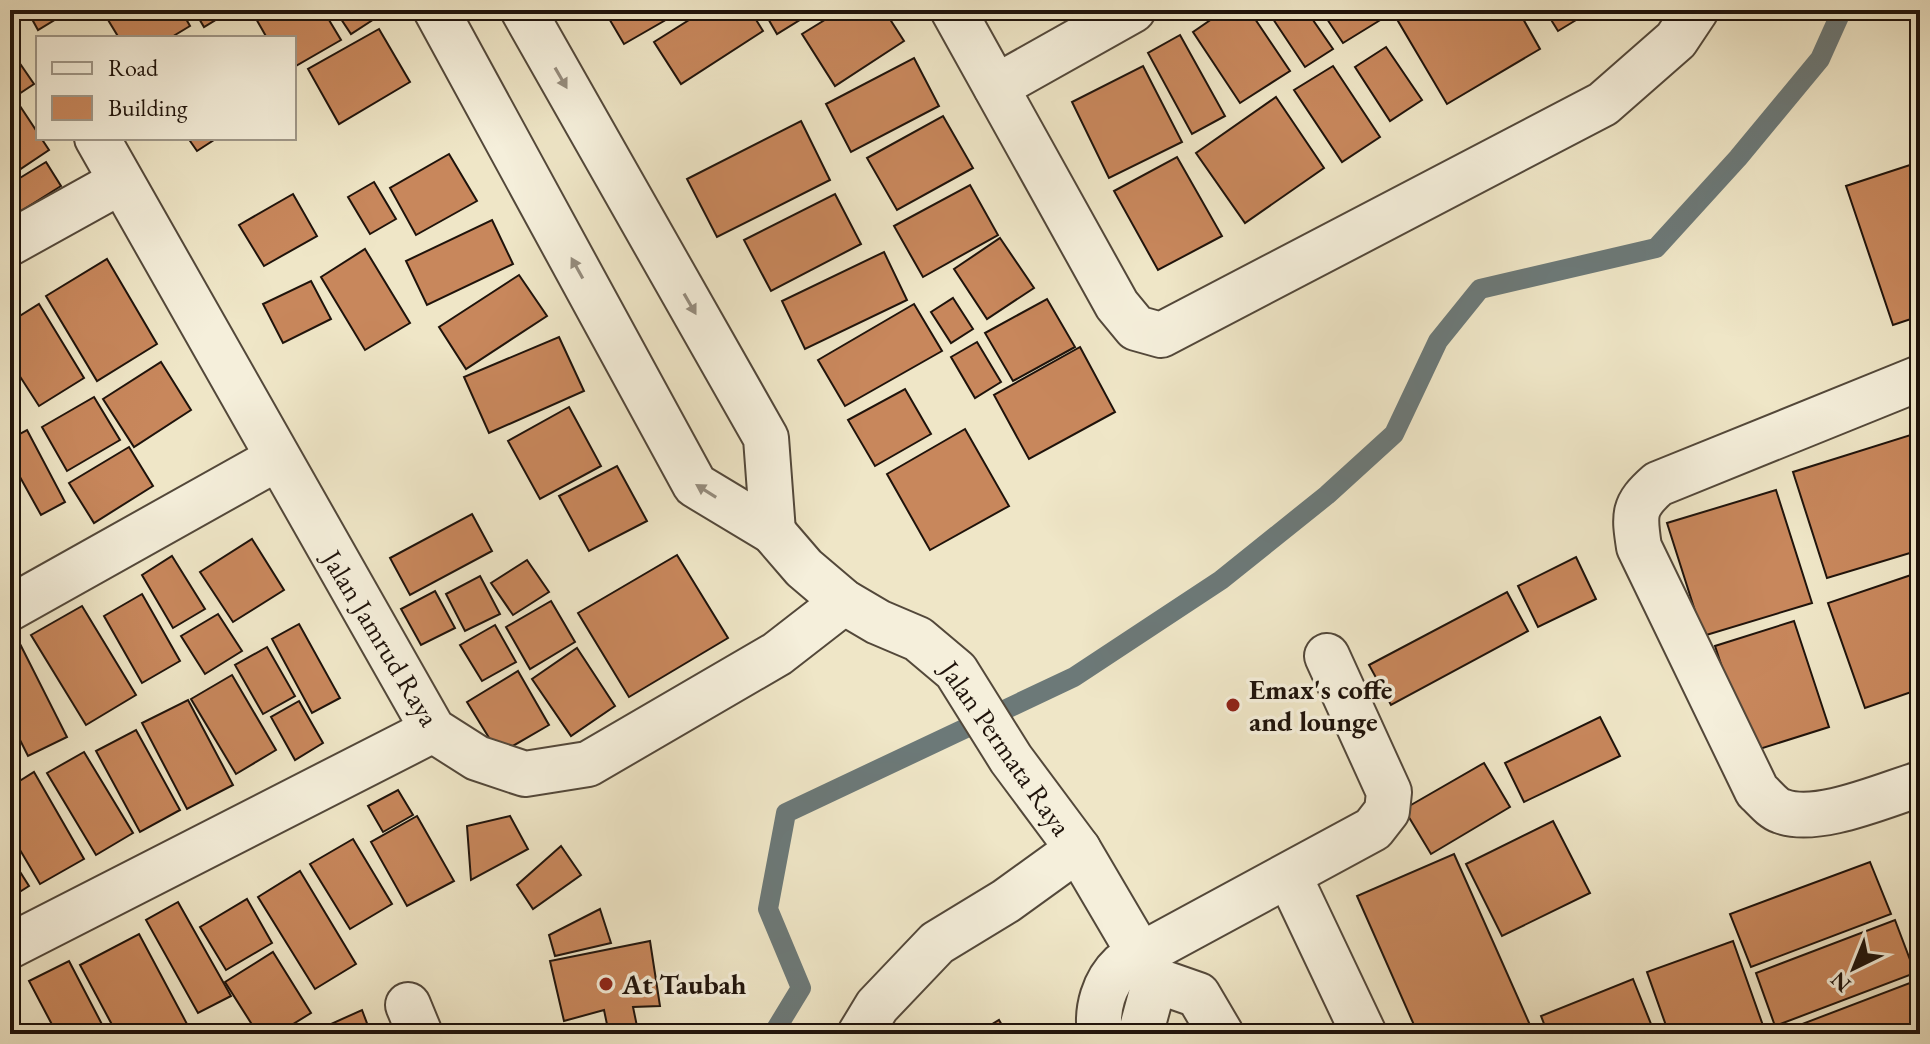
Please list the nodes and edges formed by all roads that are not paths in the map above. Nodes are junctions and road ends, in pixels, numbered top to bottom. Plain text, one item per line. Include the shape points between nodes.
1 (436, 10) edge
2 (523, 10) edge
3 (953, 10) edge
4 (1133, 10) edge
5 (1696, 10) edge
6 (996, 87) junction
7 (98, 140) edge
8 (120, 182) junction
9 (10, 243) edge
10 (1920, 378) edge
11 (276, 459) junction
12 (773, 532) junction
13 (844, 602) junction
14 (10, 608) edge
15 (1327, 656) dead end
16 (433, 730) junction
17 (1920, 784) edge
18 (1078, 849) junction
19 (1289, 876) junction
20 (10, 946) edge
21 (1147, 967) junction
22 (860, 1034) edge
23 (1100, 1034) edge
24 (1145, 1034) edge
25 (1221, 1034) edge
26 (1364, 1034) edge

12 -> 1 street, Jalan Permata Raya via 695,485
2 -> 12 street via 766,438
3 - 6 street
4 - 6 street
5 - 6 street via 1676,40 1603,104 1161,335 1136,328 1117,305
7 - 8 street, Jalan Jamrud Raya
8 - 9 street
8 - 11 street, Jalan Jamrud Raya
10 - 17 street via 1658,484 1640,500 1635,519 1639,547 1757,791 1778,810 1800,816
11 - 14 street
11 - 16 street, Jalan Jamrud Raya
12 - 13 street, Jalan Permata Raya
13 - 16 street, Jalan Jamrud Raya via 777,654 588,764 525,774 477,758
13 - 18 street, Jalan Permata Raya via 918,639 956,671 1011,759
15 - 19 street via 1389,792 1387,811 1373,829
16 - 20 street
18 - 21 street, Jalan Permata Raya
18 - 22 street via 937,943 877,1006
19 - 21 street
19 - 26 street
21 - 23 street via 1110,977 1097,1018
21 - 24 street
21 - 25 street via 1198,995

